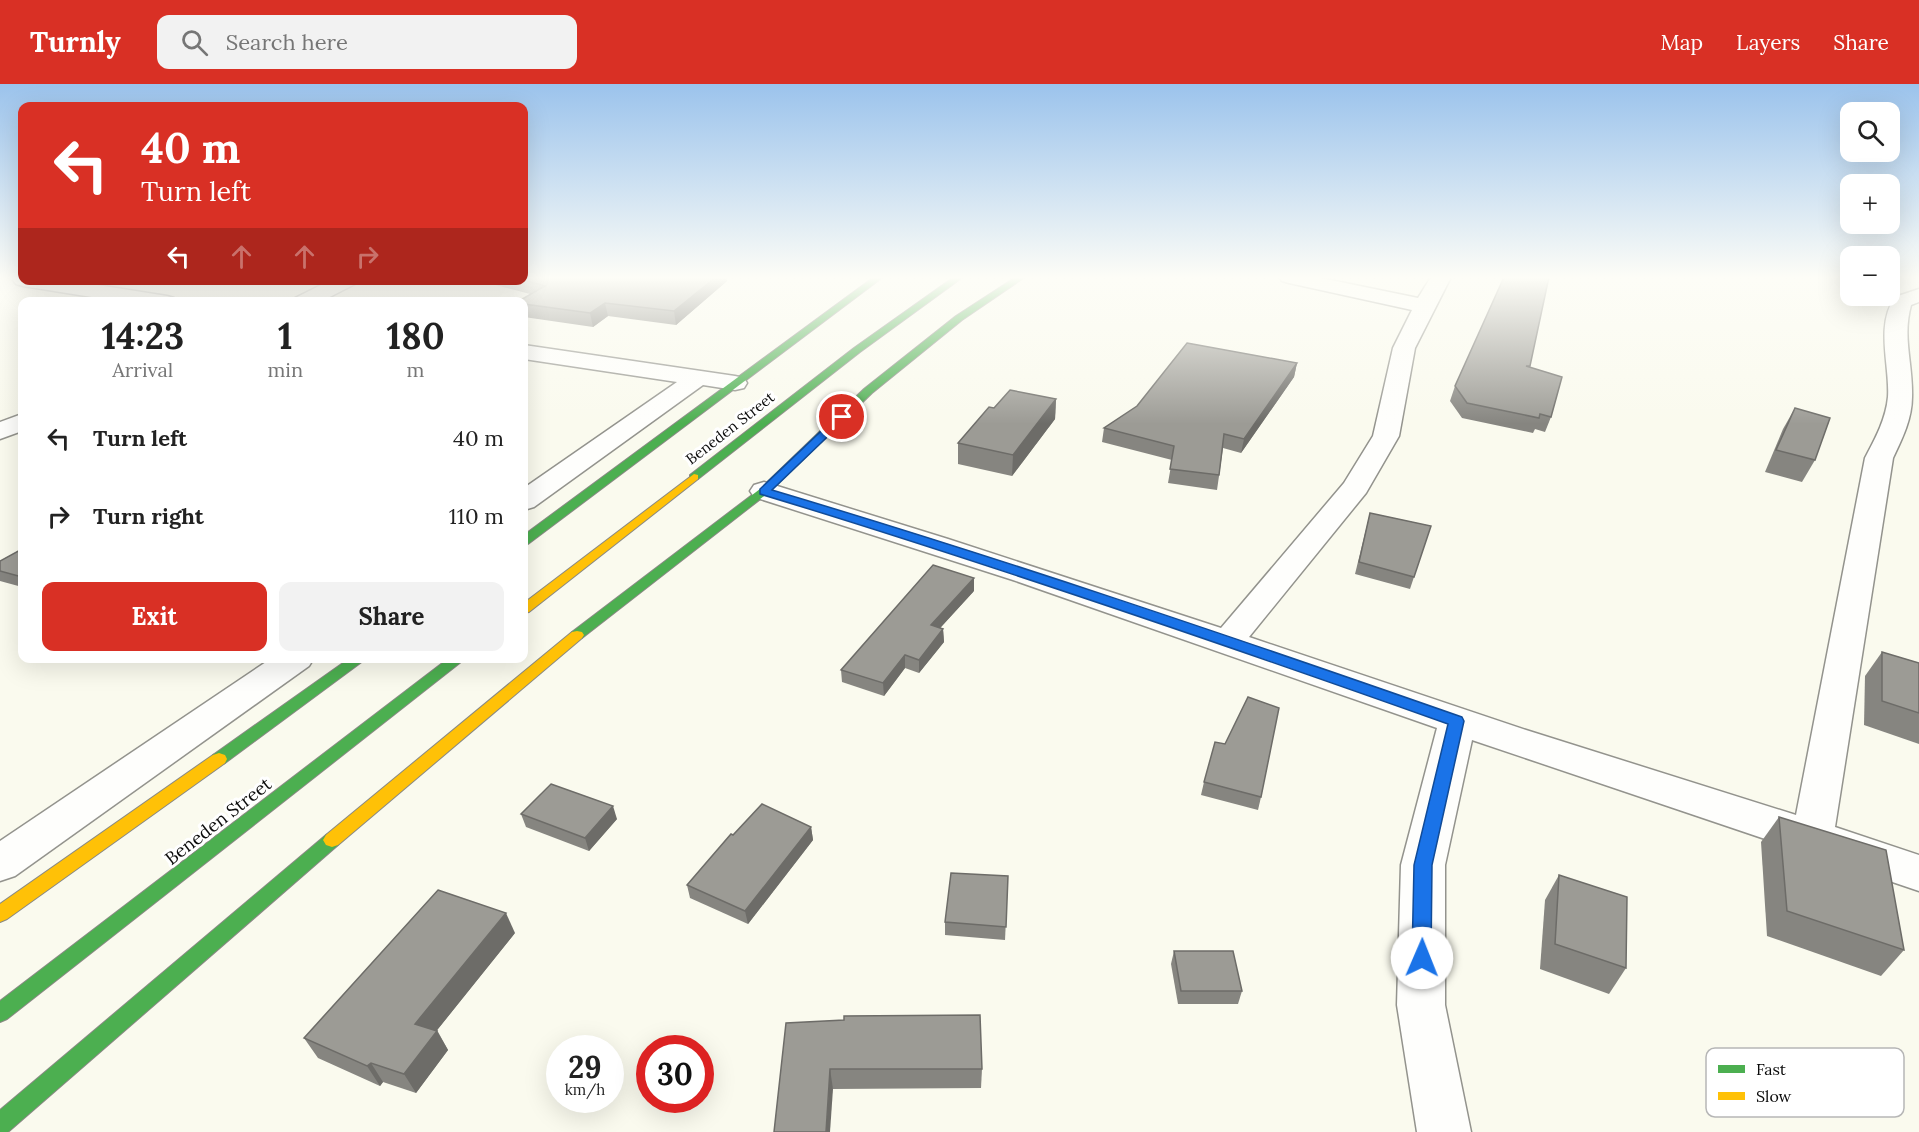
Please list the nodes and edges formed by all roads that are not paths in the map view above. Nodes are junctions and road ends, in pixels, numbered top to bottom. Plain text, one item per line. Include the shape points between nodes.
1 (813, 326) edge
2 (891, 326) edge
3 (949, 326) edge
4 (1415, 326) edge
5 (1895, 326) edge
6 (528, 353) edge
7 (699, 377) junction
8 (735, 383) junction
9 (18, 424) edge
10 (0, 431) edge
11 (764, 491) junction
12 (528, 498) edge
13 (528, 538) edge
14 (528, 606) edge
15 (1228, 640) junction
16 (290, 663) edge
17 (353, 663) edge
18 (453, 663) edge
19 (1457, 721) junction
20 (1813, 835) junction
21 (0, 864) edge
22 (1919, 873) edge
23 (0, 914) edge
24 (0, 1013) edge
25 (0, 1124) edge
26 (1444, 1132) edge

1 - 8 main road
2 - 14 main road, Beneden Street
3 - 11 main road via 868,391
4 - 15 street via 1404,348 1386,436 1356,487
5 - 20 street via 1900,398 1893,429 1879,458
6 - 7 street
7 - 8 street
7 - 12 street
8 - 13 main road
9 - 10 street
11 - 15 street
11 - 25 main road via 589,625
15 - 19 street
16 - 21 street
17 - 23 main road
18 - 24 main road, Beneden Street
19 - 20 street
19 - 26 street via 1423,865 1421,1005
20 - 22 street

